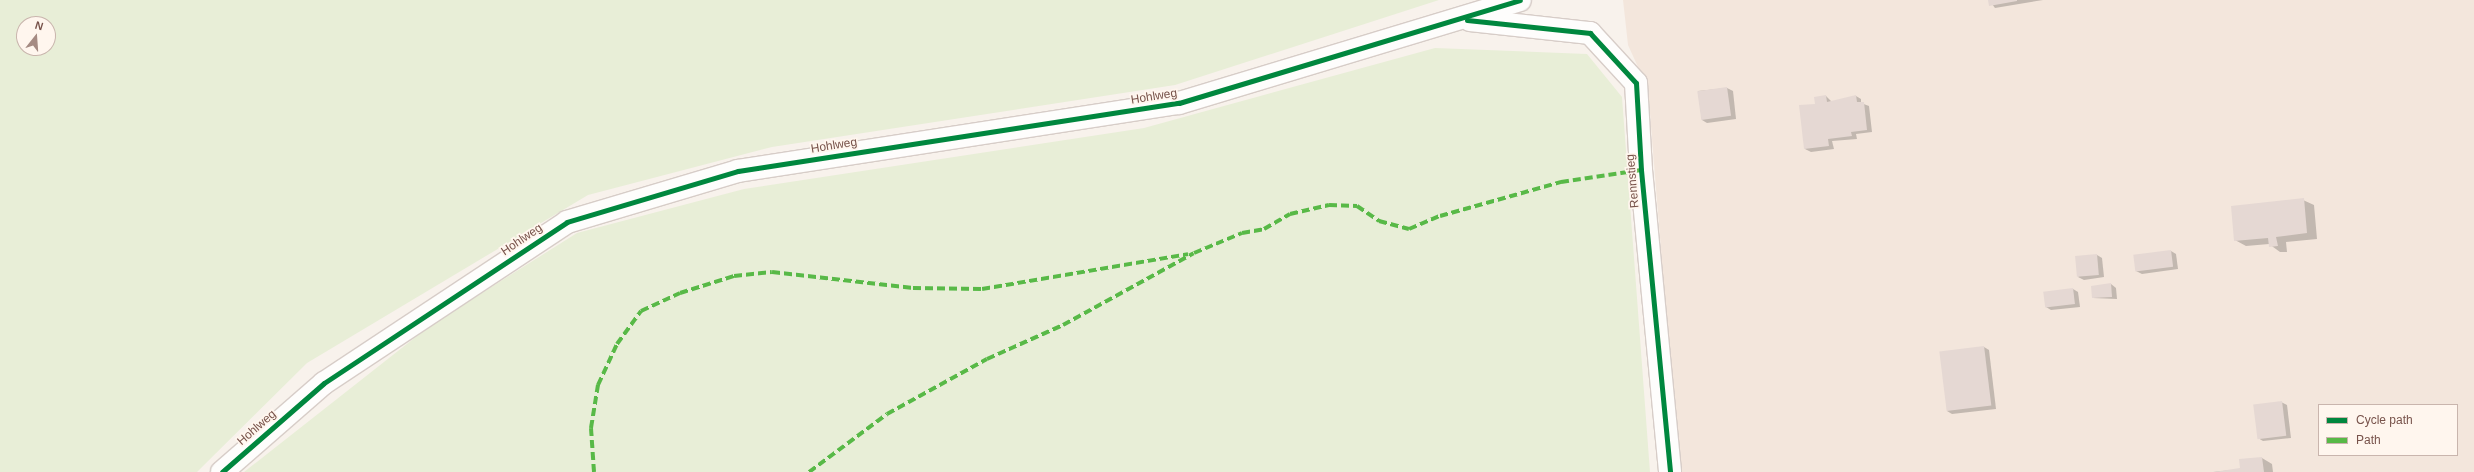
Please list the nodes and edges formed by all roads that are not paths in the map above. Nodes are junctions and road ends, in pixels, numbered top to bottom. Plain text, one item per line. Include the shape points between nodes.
1 (1480, 0) edge
2 (1520, 0) edge
3 (1463, 19) junction
4 (222, 472) edge
5 (1670, 472) edge

1 - 3 street
2 - 3 street, Hohlweg
3 - 4 street, Hohlweg via 1179,103 738,171 567,222 324,383
3 - 5 street, Rennstieg via 1590,33 1636,83 1641,170

